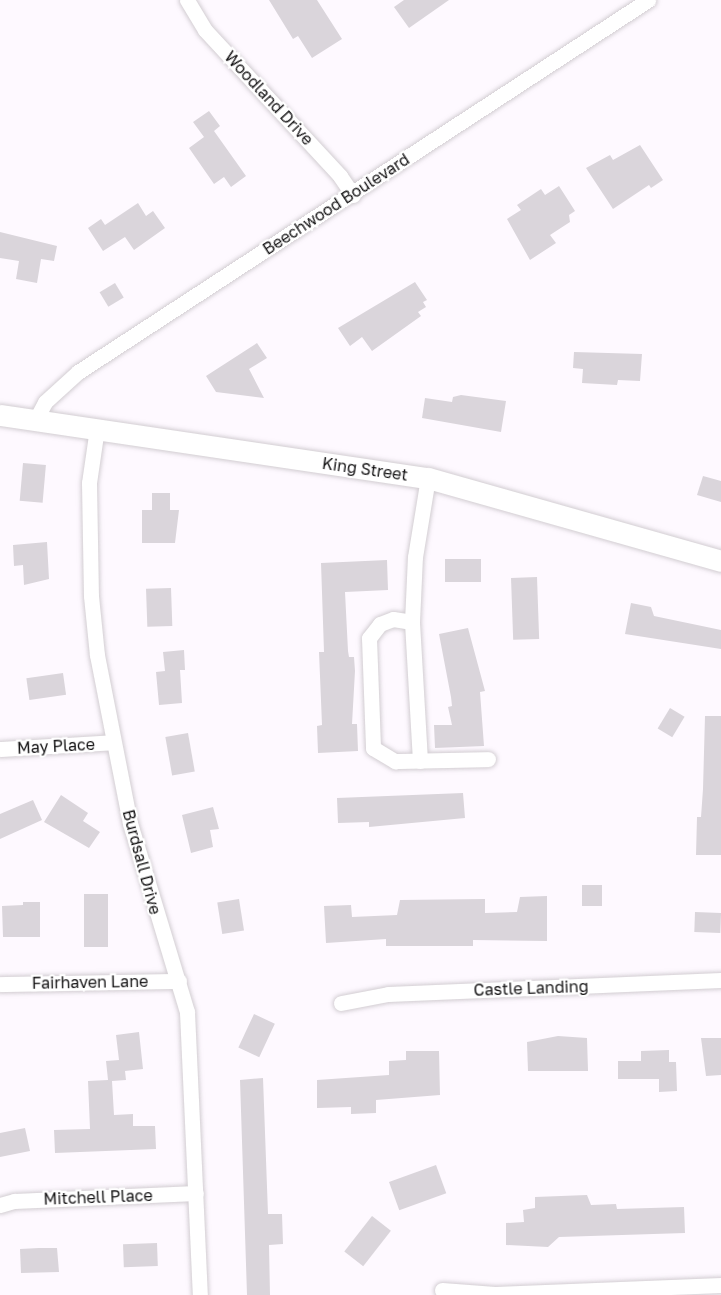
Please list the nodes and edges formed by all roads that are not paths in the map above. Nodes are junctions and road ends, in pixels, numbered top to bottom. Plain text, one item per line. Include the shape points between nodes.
1 (187, 0) edge
2 (648, 0) edge
3 (353, 195) junction
4 (0, 415) edge
5 (35, 421) junction
6 (97, 428) junction
7 (428, 478) junction
8 (721, 561) edge
9 (412, 622) junction
10 (113, 742) junction
11 (0, 749) edge
12 (488, 759) dead end
13 (420, 761) junction
14 (721, 980) edge
15 (179, 981) junction
16 (0, 984) edge
17 (341, 1004) dead end
18 (196, 1193) junction
19 (0, 1205) edge
20 (721, 1285) edge
21 (442, 1290) dead end
22 (200, 1295) edge

1 - 3 street, Woodland Drive via 205,30 340,176
2 - 3 street, Beechwood Boulevard
3 - 5 street, Beechwood Boulevard via 78,372 45,402
4 - 5 main road, King Street
5 - 6 main road, King Street
6 - 7 main road, King Street
6 - 10 street, Burdsall Drive via 89,483 91,596
7 - 8 main road, King Street
7 - 9 street via 415,557
9 - 13 street
9 - 13 street via 393,619 380,624 369,638 370,723 373,748 384,758
10 - 11 street, May Place
10 - 15 street, Burdsall Drive via 148,888
12 - 13 street
14 - 17 street, Castle Landing via 388,994
15 - 16 street, Fairhaven Lane
15 - 18 street, Burdsall Drive via 189,1043
18 - 19 street, Mitchell Place via 14,1201
18 - 22 street, Burdsall Drive
20 - 21 street via 495,1294

